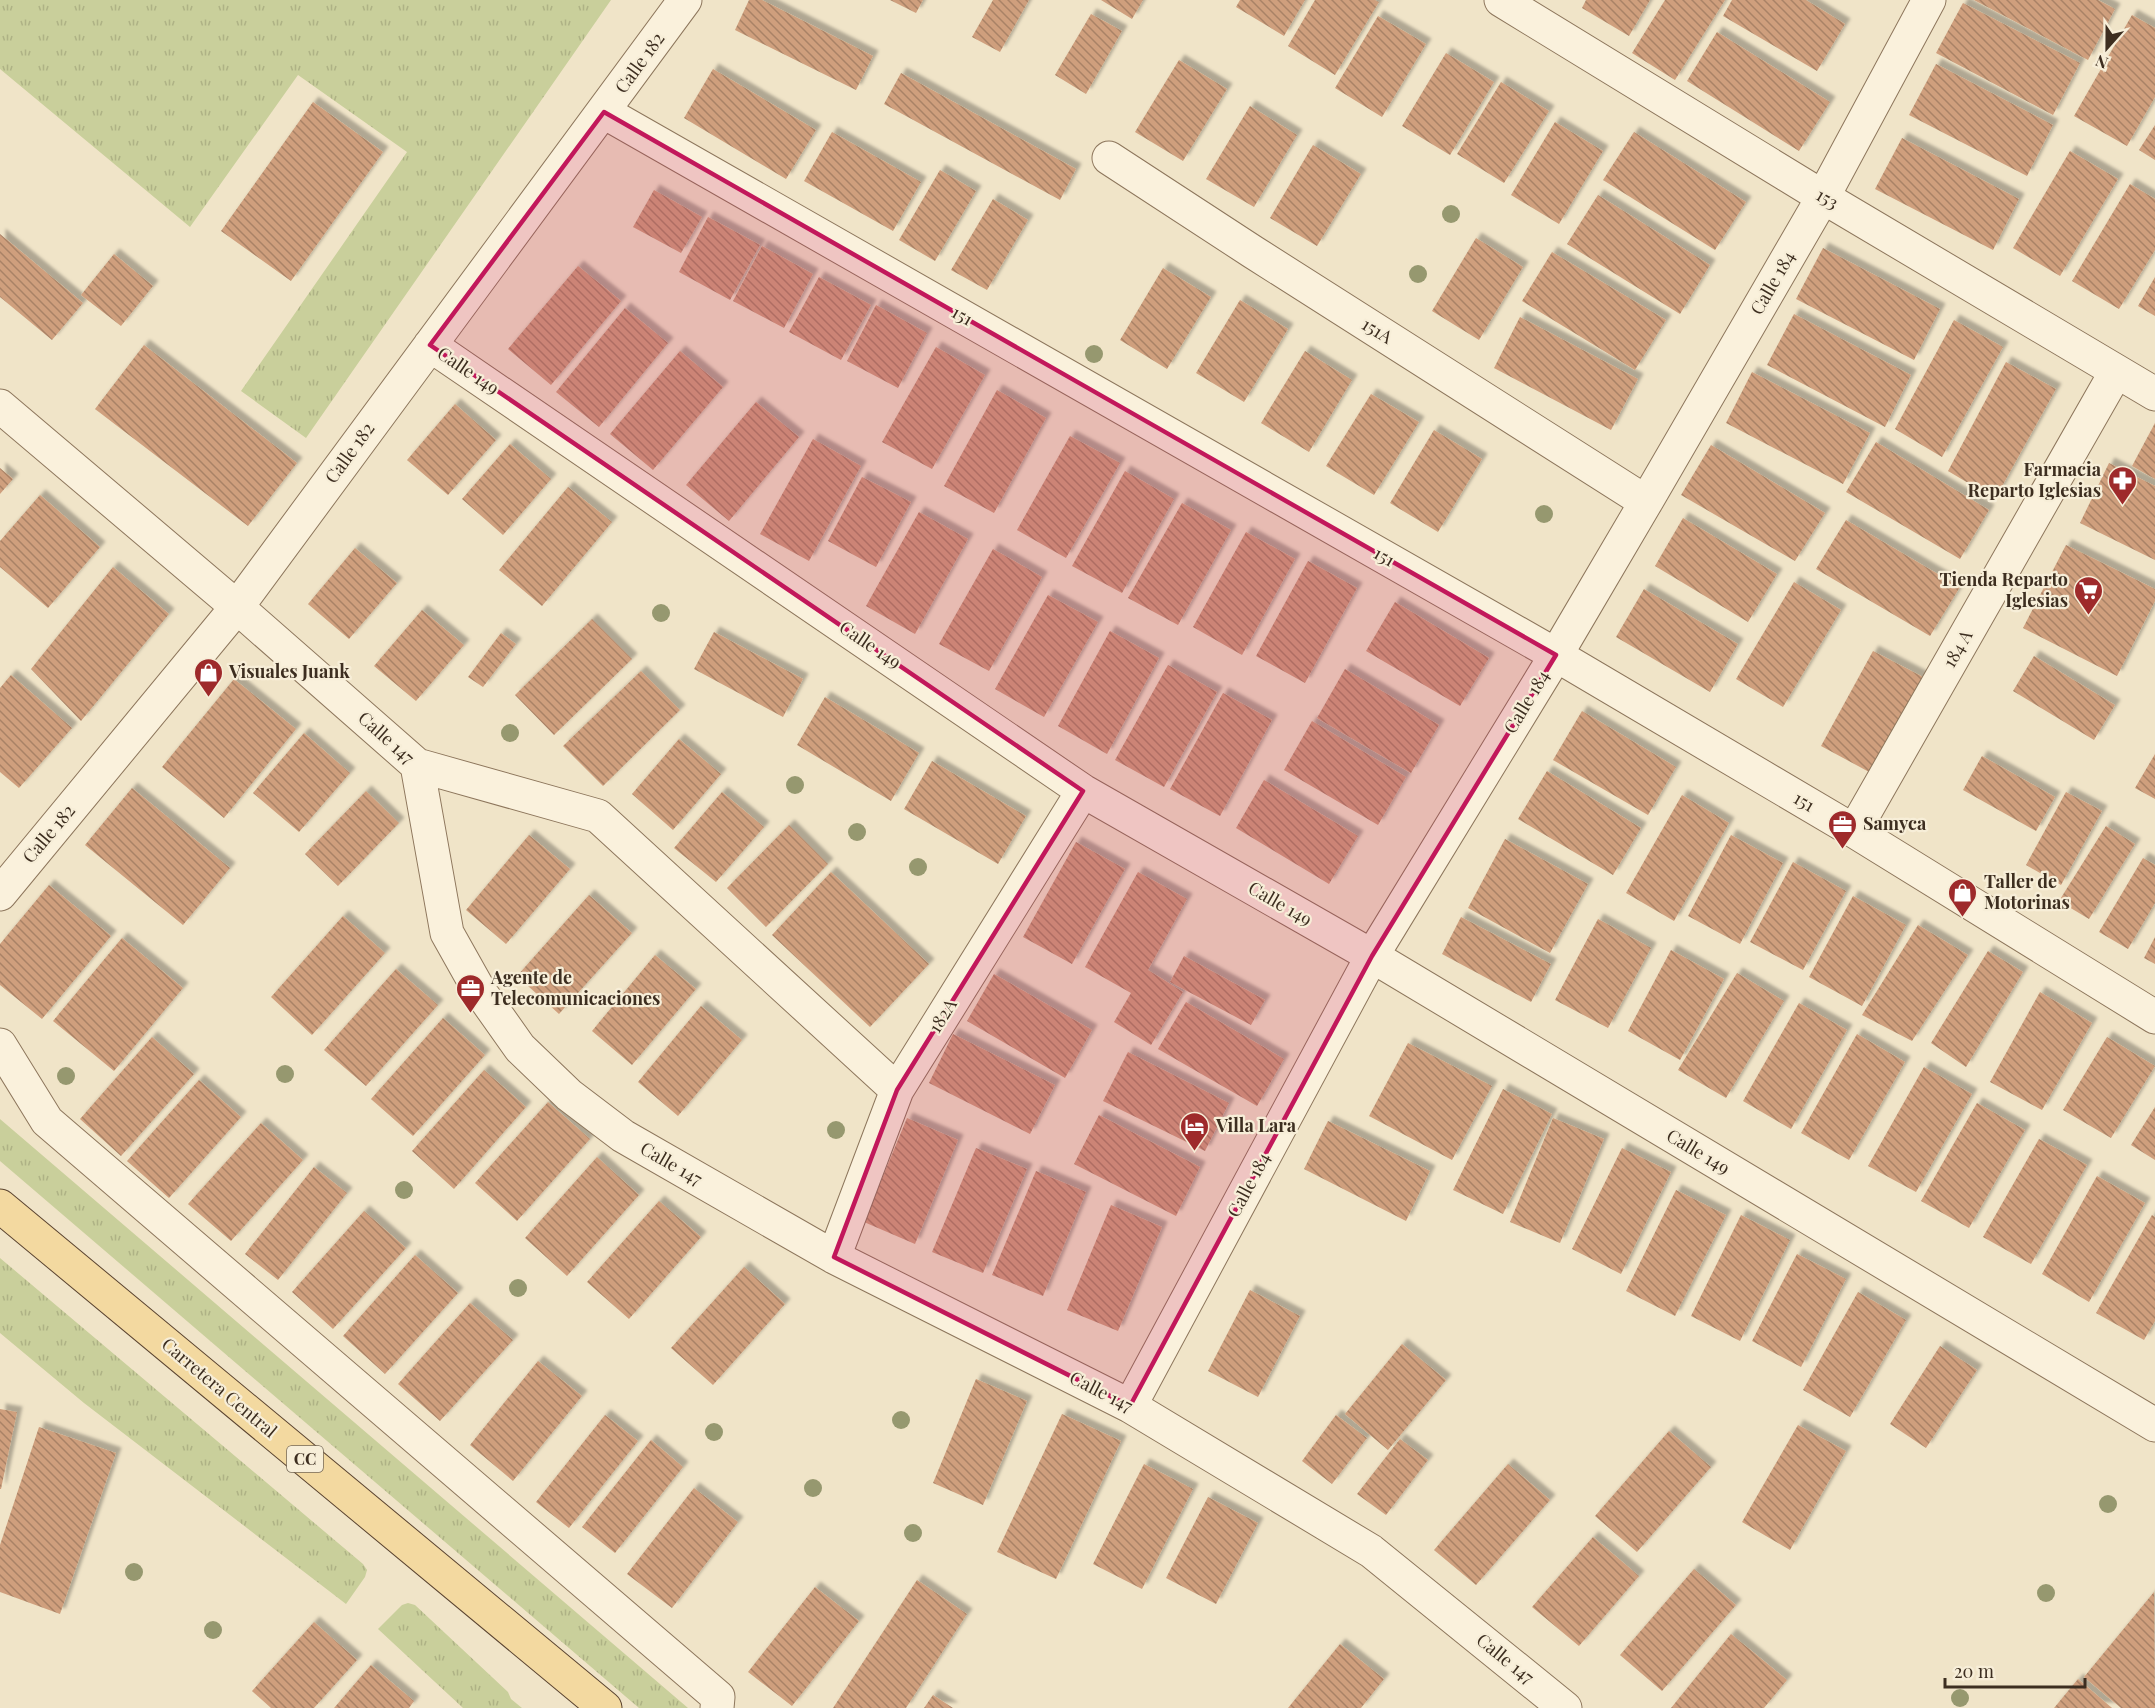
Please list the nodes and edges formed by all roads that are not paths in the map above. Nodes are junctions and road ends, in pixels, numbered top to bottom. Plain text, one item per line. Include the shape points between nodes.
1 (685, 0) edge
2 (1502, 0) edge
3 (1929, 0) edge
4 (603, 112) junction
5 (1109, 158) dead end
6 (1823, 197) junction
7 (430, 345) junction
8 (2116, 372) junction
9 (2155, 394) edge
10 (0, 406) edge
11 (1646, 502) junction
12 (237, 607) junction
13 (1556, 655) junction
14 (417, 765) junction
15 (1083, 791) junction
16 (1854, 831) junction
17 (0, 894) edge
18 (1372, 956) junction
19 (2155, 1017) edge
20 (0, 1045) edge
21 (897, 1090) junction
22 (0, 1206) edge
23 (834, 1257) junction
24 (1130, 1406) junction
25 (2155, 1425) edge
26 (605, 1708) edge
27 (717, 1708) edge
28 (1565, 1708) edge

1 - 4 street, Calle 182
2 - 6 street, 153
3 - 6 street, Calle 184
4 - 7 street, Calle 182
4 - 13 street, 151
5 - 11 street, 151A
6 - 8 street, 153
6 - 11 street, Calle 184
7 - 12 street, Calle 182
7 - 15 street, Calle 149
8 - 9 street, 153
8 - 16 street, 184 A
10 - 12 street, Calle 147
11 - 13 street, Calle 184
12 - 14 street, Calle 147
12 - 17 street, Calle 182
13 - 16 street, 151
13 - 18 street, Calle 184
14 - 21 street via 598,816
14 - 23 street, Calle 147 via 447,933 479,990 520,1048 569,1095 623,1137
15 - 18 street, Calle 149
15 - 21 street, 182А
16 - 19 street, 151
18 - 24 street, Calle 184
18 - 25 street, Calle 149
20 - 27 street via 47,1121 718,1697
21 - 23 street, 182А
22 - 26 main road, Carretera Central / CC
23 - 24 street, Calle 147
24 - 28 street, Calle 147 via 1371,1551

